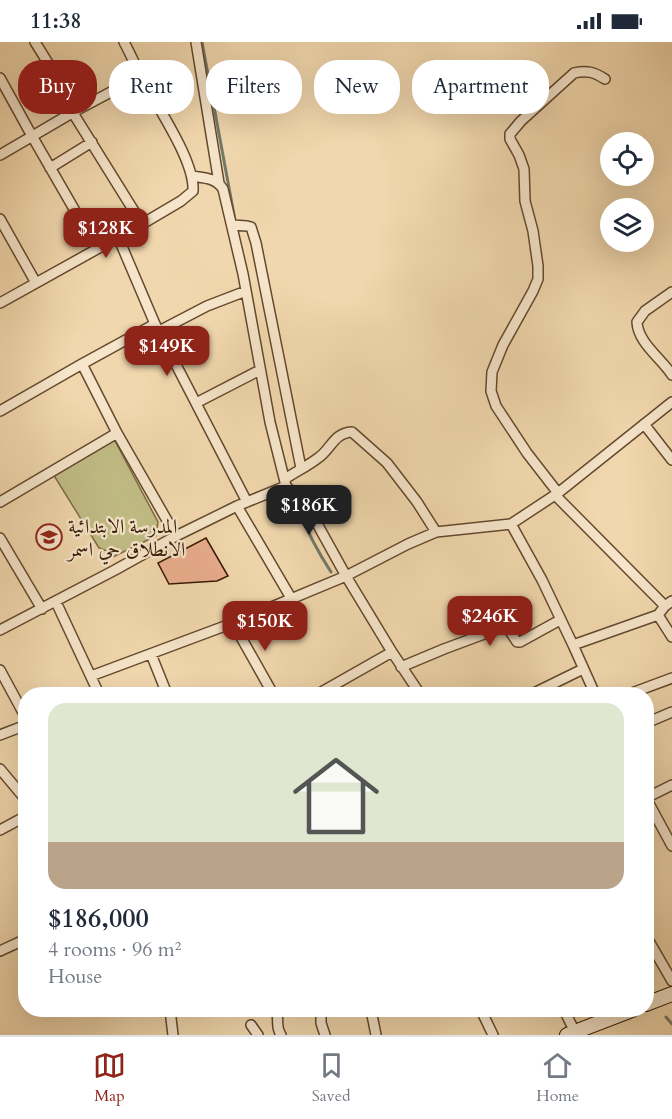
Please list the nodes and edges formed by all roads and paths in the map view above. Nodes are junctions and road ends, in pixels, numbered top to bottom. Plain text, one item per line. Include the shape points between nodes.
1 (34, 42) edge
2 (124, 42) edge
3 (195, 42) edge
4 (45, 60) edge
5 (133, 60) edge
6 (0, 78) edge
7 (605, 79) dead end
8 (71, 114) edge
9 (76, 114) edge
10 (163, 114) edge
11 (32, 136) junction
12 (92, 142) junction
13 (0, 155) edge
14 (50, 168) junction
15 (192, 176) junction
16 (219, 183) junction
17 (0, 219) edge
18 (142, 224) junction
19 (232, 225) junction
20 (118, 237) junction
21 (97, 249) junction
22 (36, 282) junction
23 (246, 291) junction
24 (672, 292) edge
25 (0, 303) edge
26 (157, 328) junction
27 (82, 364) junction
28 (260, 370) junction
29 (672, 375) edge
30 (672, 402) edge
31 (196, 403) junction
32 (1, 407) edge
33 (644, 424) junction
34 (117, 433) junction
35 (672, 460) edge
36 (301, 468) junction
37 (286, 483) junction
38 (556, 494) junction
39 (0, 502) edge
40 (248, 502) junction
41 (237, 506) junction
42 (511, 524) junction
43 (436, 532) junction
44 (176, 536) junction
45 (0, 538) edge
46 (346, 576) junction
47 (291, 598) junction
48 (56, 602) junction
49 (668, 604) edge
50 (42, 609) junction
51 (658, 615) junction
52 (560, 620) junction
53 (233, 623) junction
54 (0, 630) edge
55 (672, 637) edge
56 (573, 645) junction
57 (392, 652) junction
58 (151, 654) junction
59 (401, 667) junction
60 (583, 669) junction
61 (0, 670) edge
62 (91, 676) junction
63 (672, 678) edge
64 (95, 687) edge
65 (164, 687) edge
66 (269, 687) edge
67 (330, 687) edge
68 (415, 687) edge
69 (546, 687) edge
70 (592, 687) edge
71 (648, 687) edge
72 (18, 703) edge
73 (672, 712) edge
74 (654, 720) edge
75 (18, 728) edge
76 (0, 735) edge
77 (0, 769) edge
78 (672, 785) edge
79 (18, 790) edge
80 (654, 794) edge
81 (654, 813) edge
82 (18, 821) edge
83 (0, 831) edge
84 (672, 846) edge
85 (18, 943) edge
86 (654, 950) edge
87 (0, 951) edge
88 (672, 981) edge
89 (171, 1017) edge
90 (279, 1017) edge
91 (321, 1017) edge
92 (372, 1017) edge
93 (484, 1017) edge
94 (566, 1017) edge
95 (607, 1017) edge
96 (251, 1025) dead end
97 (571, 1034) edge
98 (173, 1035) edge
99 (258, 1035) edge
100 (281, 1035) edge
101 (325, 1035) edge
102 (376, 1035) edge
103 (493, 1035) edge

1 - 4 street
2 - 5 street
3 - 16 street
6 - 11 street
7 - 38 street via 584,70 574,73 510,134 524,169 525,201 538,279 503,345 492,372 491,391 496,406
8 - 11 street
9 - 12 street
10 - 15 street
11 - 13 street
11 - 14 street
12 - 14 street
12 - 18 street
14 - 21 street
15 - 16 street
15 - 18 street via 193,191 188,196
16 - 19 street
17 - 22 street
18 - 20 street
19 - 23 street
19 - 36 street via 251,227 256,243
20 - 21 street
20 - 26 street
21 - 22 street
22 - 25 street
23 - 26 street
23 - 28 street
24 - 29 street via 637,321 643,339
26 - 27 street
26 - 31 street
27 - 32 street
27 - 34 street
28 - 31 street
28 - 37 street
30 - 33 street
31 - 40 street
33 - 35 street
33 - 38 street
34 - 39 street
34 - 44 street
36 - 37 street
36 - 43 street via 321,456 339,436 352,432 387,463
37 - 40 street
37 - 46 street via 309,509
38 - 42 street
38 - 49 street
40 - 41 street
41 - 44 street
41 - 47 street
42 - 43 street
42 - 52 street
43 - 46 street
44 - 48 street
45 - 50 street
46 - 47 street
46 - 57 street
47 - 53 street
48 - 50 street
48 - 62 street
49 - 51 street
50 - 54 street
51 - 55 street
51 - 56 street
52 - 56 street
52 - 59 street via 520,642 503,627
53 - 58 street
53 - 66 street
56 - 60 street
57 - 59 street
57 - 67 street
58 - 62 street
58 - 65 street
59 - 68 street
60 - 69 street
60 - 70 street
61 - 72 street
62 - 64 street
63 - 71 street
73 - 74 street
75 - 76 street
77 - 79 street
78 - 80 street
81 - 84 street
82 - 83 street
85 - 87 street
86 - 88 street
89 - 98 street
90 - 100 street via 277,1028
91 - 101 street
92 - 102 street
93 - 103 street
94 - 97 street
95 - 97 street
96 - 99 street

